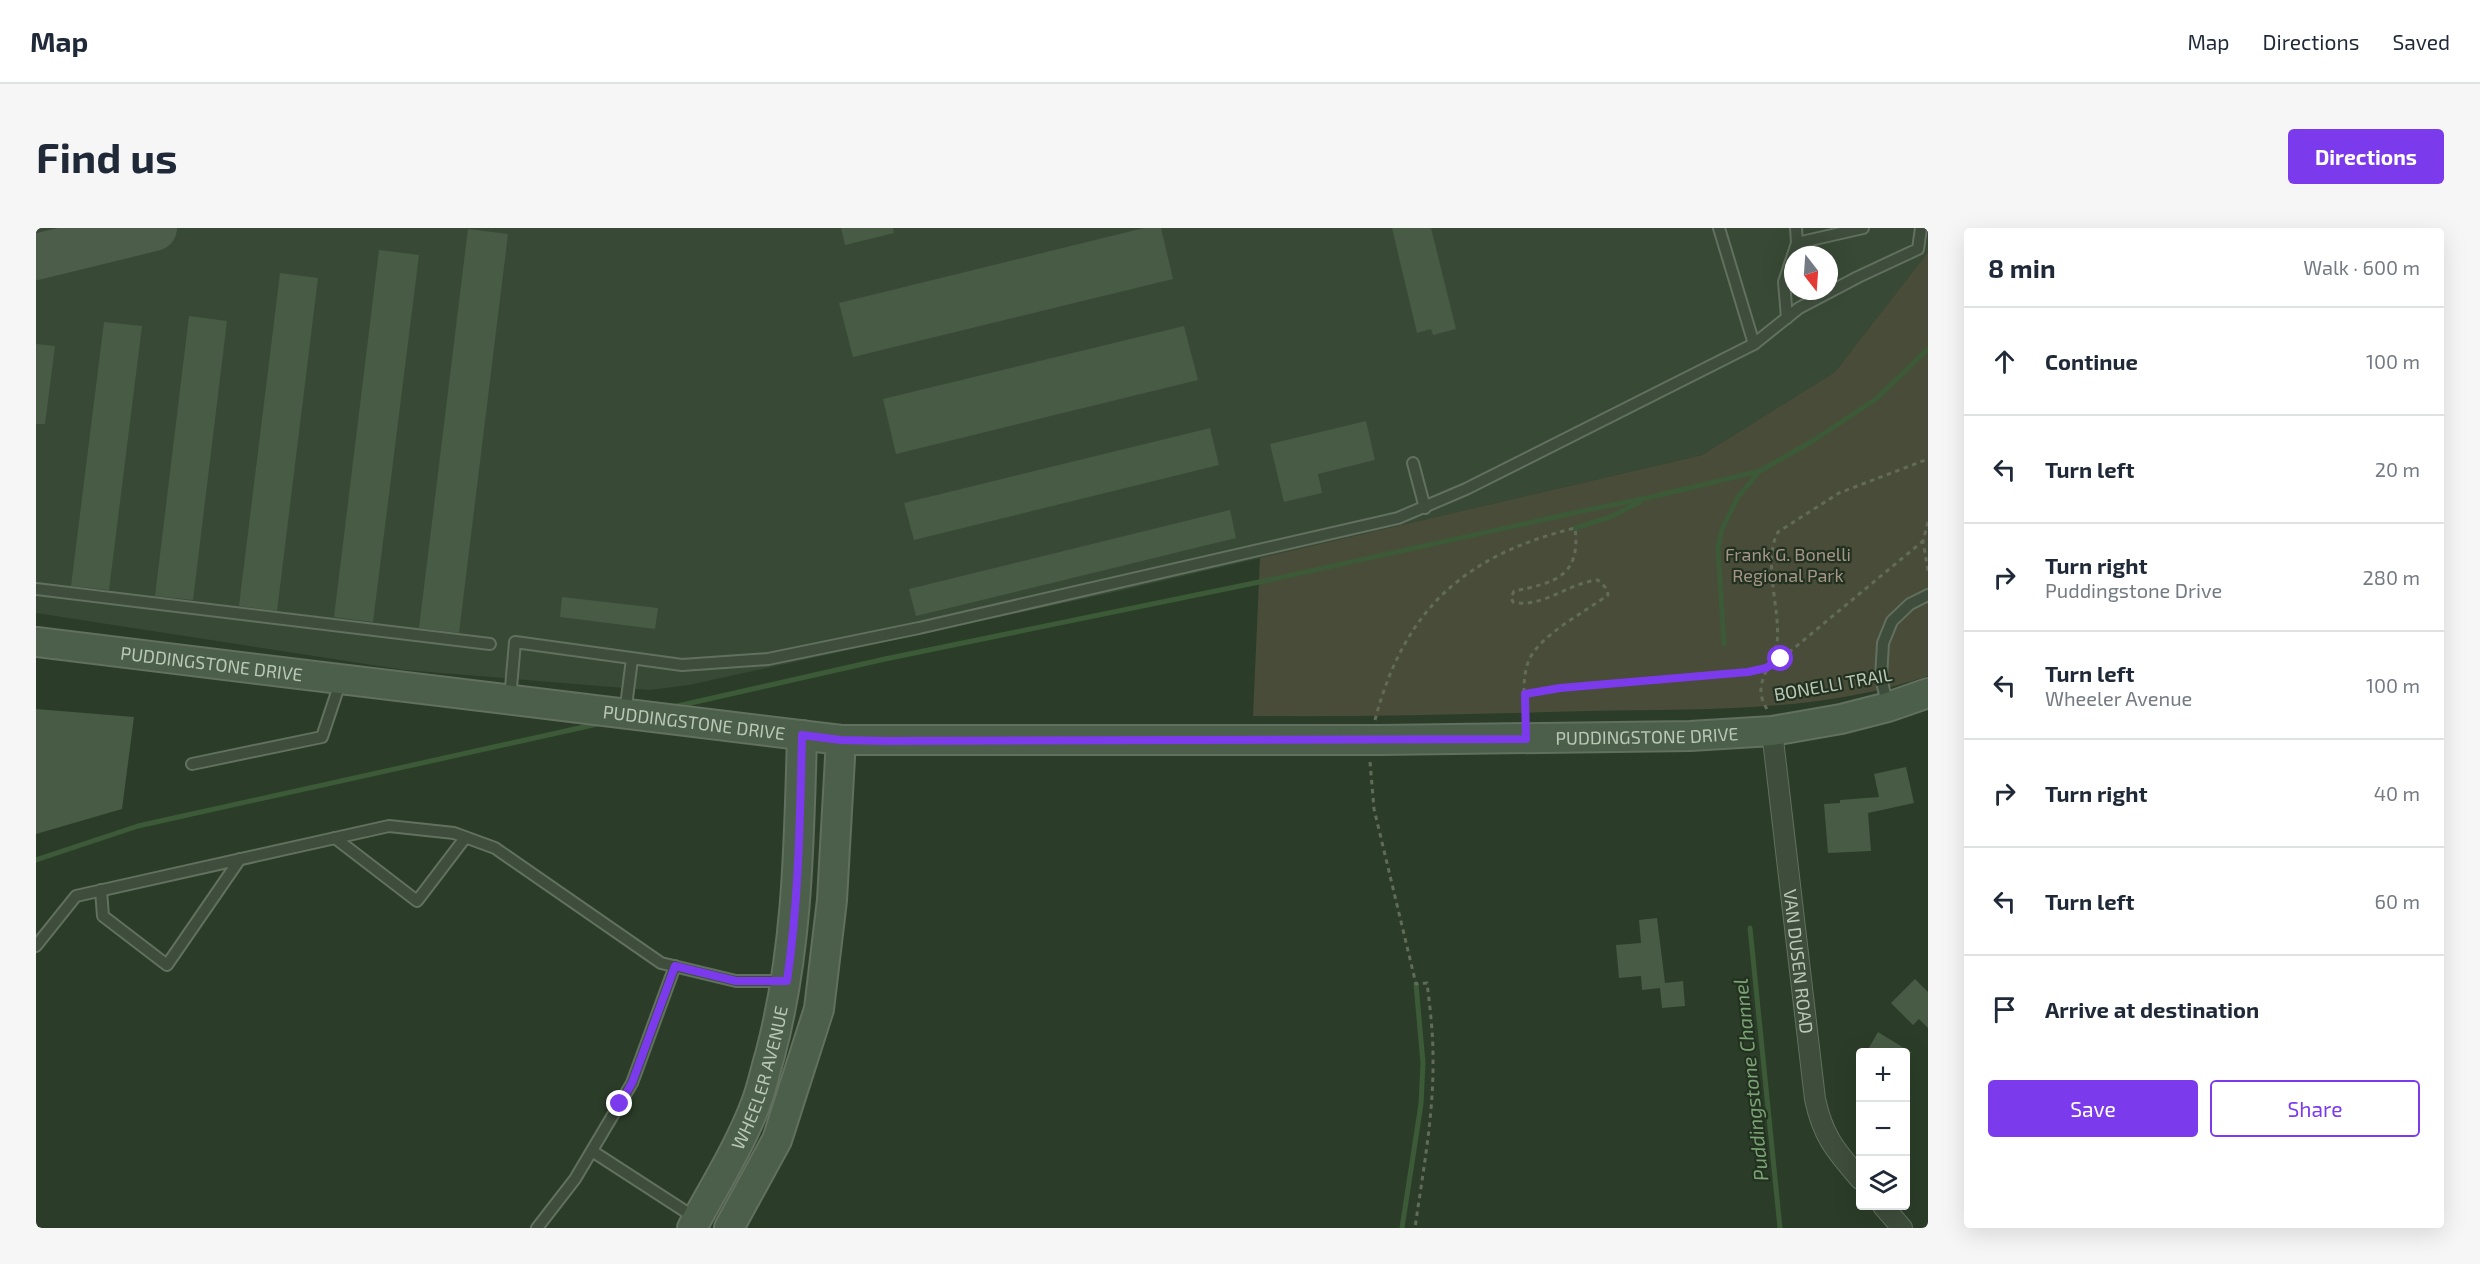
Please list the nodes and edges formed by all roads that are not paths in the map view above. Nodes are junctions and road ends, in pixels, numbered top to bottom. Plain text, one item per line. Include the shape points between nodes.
1 (1719, 228) edge
2 (1796, 228) edge
3 (1863, 228) edge
4 (1921, 228) edge
5 (1797, 243) junction
6 (1787, 318) junction
7 (1754, 344) junction
8 (1413, 463) dead end
9 (1425, 508) junction
10 (36, 589) edge
11 (1928, 595) edge
12 (36, 642) edge
13 (490, 644) dead end
14 (632, 659) junction
15 (342, 680) junction
16 (1928, 693) edge
17 (510, 700) junction
18 (1888, 707) junction
19 (626, 714) junction
20 (1771, 721) junction
21 (802, 735) junction
22 (841, 740) junction
23 (192, 764) dead end
24 (465, 837) junction
25 (334, 838) junction
26 (240, 859) junction
27 (101, 890) junction
28 (36, 946) edge
29 (675, 966) junction
30 (787, 981) junction
31 (592, 1151) junction
32 (1856, 1174) edge
33 (1886, 1210) edge
34 (701, 1225) edge
35 (537, 1228) edge
36 (729, 1228) edge
37 (1902, 1228) edge

1 - 7 lane
2 - 5 lane
3 - 5 lane
4 - 6 lane via 1918,249 1799,308
5 - 6 lane via 1784,282
6 - 7 lane
7 - 9 lane
8 - 9 lane
9 - 14 lane via 1239,556 768,659 682,665
10 - 13 lane
11 - 18 lane via 1910,604 1892,621 1883,644 1881,678
12 - 15 street, PUDDINGSTONE DRIVE
14 - 17 lane via 515,642
14 - 19 lane
15 - 17 street, PUDDINGSTONE DRIVE
15 - 23 lane via 322,736
16 - 18 street, PUDDINGSTONE DRIVE
17 - 19 street, PUDDINGSTONE DRIVE
18 - 20 street, PUDDINGSTONE DRIVE via 1841,719
19 - 21 street, PUDDINGSTONE DRIVE
20 - 22 street, PUDDINGSTONE DRIVE via 1690,736
20 - 32 street, VAN DUSEN ROAD via 1815,1099 1821,1125
21 - 22 street, PUDDINGSTONE DRIVE
21 - 30 street, WHEELER AVENUE via 799,860
22 - 36 street, WHEELER AVENUE via 832,900 819,1009 777,1140
24 - 25 lane via 389,826
24 - 25 lane via 417,901
24 - 29 lane via 495,848 661,963
25 - 26 lane
26 - 27 lane
26 - 27 lane via 167,965 103,916
27 - 28 lane via 76,896
29 - 30 lane via 736,981
29 - 31 lane via 632,1083
30 - 34 street, WHEELER AVENUE via 757,1103
31 - 34 lane
31 - 35 lane
33 - 37 street

